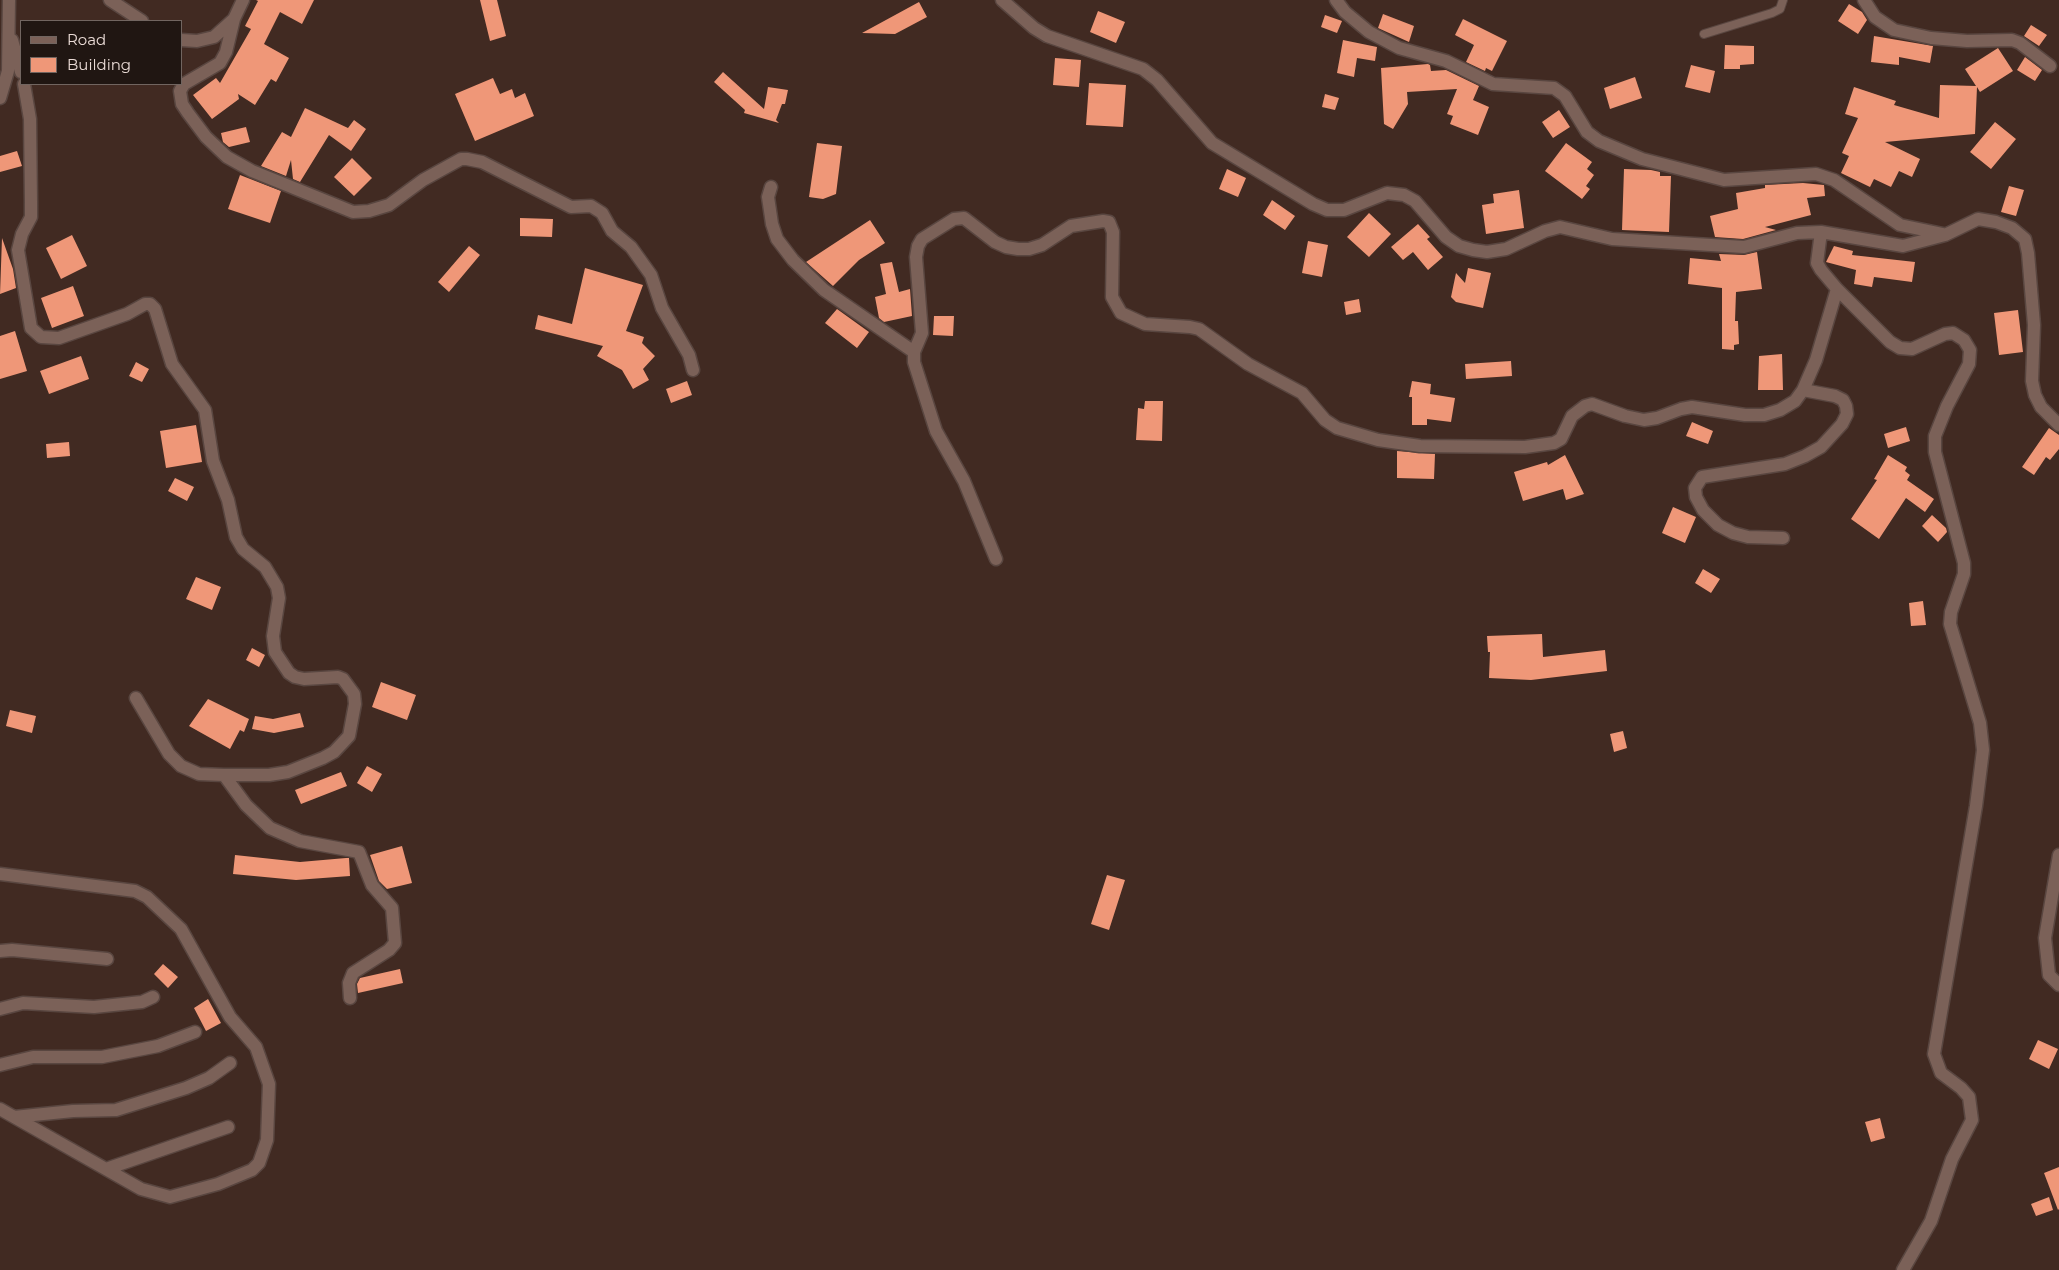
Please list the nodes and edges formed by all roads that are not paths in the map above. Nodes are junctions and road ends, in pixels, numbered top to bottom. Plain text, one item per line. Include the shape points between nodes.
1 (9, 0) edge
2 (110, 0) edge
3 (243, 0) edge
4 (1002, 0) edge
5 (1336, 0) edge
6 (1783, 0) edge
7 (1864, 0) edge
8 (234, 19) junction
9 (140, 20) edge
10 (9, 28) junction
11 (1704, 34) dead end
12 (182, 40) edge
13 (2050, 66) dead end
14 (20, 68) edge
15 (24, 85) edge
16 (0, 98) edge
17 (771, 187) dead end
18 (1821, 232) junction
19 (1945, 235) junction
20 (1836, 289) junction
21 (914, 352) junction
22 (693, 370) dead end
23 (1803, 390) junction
24 (2059, 425) edge
25 (1783, 538) dead end
26 (996, 559) dead end
27 (136, 698) dead end
28 (224, 775) junction
29 (2059, 855) edge
30 (0, 874) edge
31 (0, 951) edge
32 (107, 959) dead end
33 (2059, 984) edge
34 (153, 997) dead end
35 (350, 998) dead end
36 (0, 1009) edge
37 (195, 1032) dead end
38 (230, 1063) dead end
39 (0, 1065) edge
40 (0, 1109) edge
41 (14, 1117) junction
42 (228, 1127) dead end
43 (106, 1169) junction
44 (1903, 1270) edge

1 - 10 street
2 - 9 street
3 - 8 street
4 - 18 street via 1047,36 1143,69 1157,80 1212,143 1327,210 1344,210 1387,193 1404,195 1459,246 1487,252 1506,249 1560,227 1612,239 1722,247 1759,245 1797,233
5 - 19 street via 1369,32 1399,48 1454,64 1493,84 1554,88 1565,96 1587,132 1599,141 1642,159 1724,180 1816,174 1834,180 1900,225
6 - 11 lane via 1780,9 1772,13
7 - 13 street via 1876,17 1894,30 1931,38 2012,40
8 - 12 street via 214,37
8 - 22 street via 220,63 184,84 180,91 182,104 188,113 227,157 252,171 353,212 369,212 388,204 460,159 482,162 571,207 591,206 602,213 612,231 631,247 650,275 662,308 689,355
10 - 14 street
10 - 16 street via 8,72
15 - 28 street via 30,119 32,203 31,217 18,250 30,328 41,337 59,338 127,314 145,304 155,309 172,364 204,410 216,472 228,500 236,537 243,549 265,567 277,586 275,652 295,677 338,677 349,684 354,694 352,727 334,752 288,772
17 - 21 street via 768,198 772,224 777,239 794,260 824,290
18 - 19 street via 1903,246
18 - 20 street via 1817,262
19 - 24 street via 1978,219 2012,228 2025,240 2034,324 2032,381 2041,408
20 - 23 street via 1816,360
20 - 44 street via 1900,348 1912,349 1944,334 1953,334 1964,340 1970,350 1969,364 1936,436 1935,452 1964,563 1950,624 1980,723 1983,750 1934,1054 1941,1073 1969,1097 1972,1120 1952,1159 1928,1227
21 - 23 street via 922,333 916,257 922,239 954,219 964,218 1006,247 1029,249 1042,245 1071,226 1103,221 1109,222 1113,232 1112,297 1121,313 1145,324 1199,330 1248,364 1302,393 1325,420 1337,428 1378,440 1444,447 1546,445 1560,439 1572,416 1592,404 1644,420 1692,407 1764,415 1780,410
21 - 26 street via 914,362 936,431 964,482
23 - 25 street via 1835,396 1846,406 1847,414 1842,424 1821,447 1785,464 1702,477 1695,488 1703,510 1725,529 1748,537
27 - 28 street via 169,754 181,766 199,774
28 - 35 street via 246,805 270,828 300,840 359,852 372,885 392,908 395,943 353,973 349,983
29 - 33 street via 2045,938 2049,974
30 - 43 street via 135,891 147,897 181,929 230,1017 256,1047 263,1061 270,1084 267,1140 263,1156 252,1170 218,1184 170,1197 141,1189
31 - 32 street
34 - 36 street via 142,1002 94,1008 23,1003
37 - 39 street via 158,1046 102,1057 34,1057
38 - 41 street via 209,1078 186,1088 116,1110 73,1110
40 - 41 street
41 - 43 street
42 - 43 street

